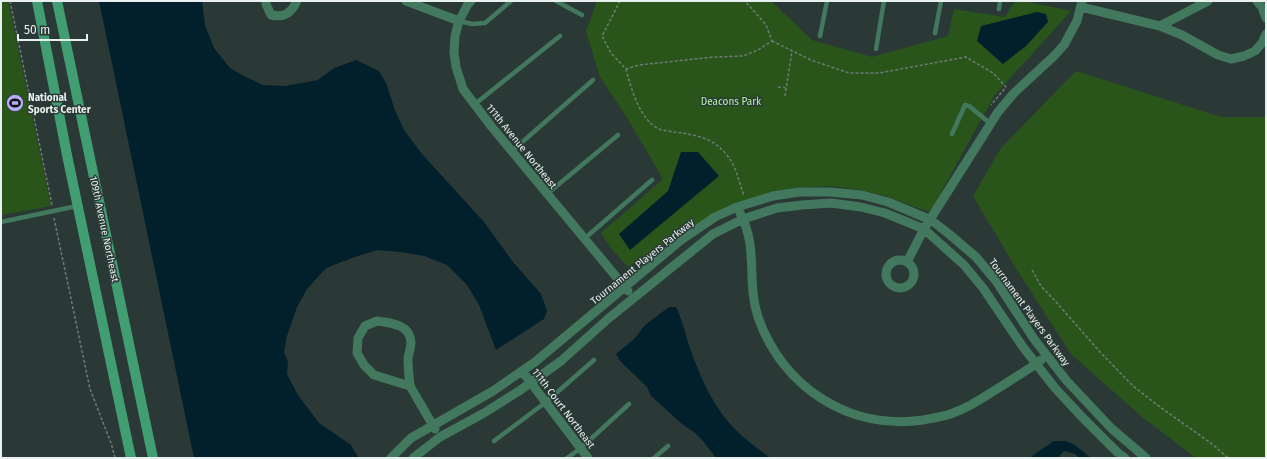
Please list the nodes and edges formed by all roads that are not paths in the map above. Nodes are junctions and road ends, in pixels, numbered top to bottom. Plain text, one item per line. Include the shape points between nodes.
1 (37, 1) edge
2 (58, 1) edge
3 (266, 1) edge
4 (297, 1) edge
5 (406, 1) edge
6 (471, 1) edge
7 (511, 1) edge
8 (556, 1) edge
9 (826, 1) edge
10 (884, 1) edge
11 (941, 1) edge
12 (1000, 1) edge
13 (1208, 1) edge
14 (1257, 1) edge
15 (1081, 4) edge
16 (999, 9) dead end
17 (582, 15) dead end
18 (1266, 18) edge
19 (459, 21) junction
20 (1160, 26) junction
21 (935, 33) dead end
22 (1266, 34) edge
23 (560, 36) dead end
24 (820, 36) dead end
25 (876, 48) dead end
26 (593, 80) dead end
27 (475, 104) junction
28 (991, 124) junction
29 (952, 134) dead end
30 (618, 135) dead end
31 (512, 151) junction
32 (652, 180) dead end
33 (547, 194) junction
34 (79, 205) junction
35 (737, 207) junction
36 (743, 219) junction
37 (931, 220) junction
38 (1, 222) edge
39 (924, 229) junction
40 (584, 239) junction
41 (907, 262) dead end
42 (625, 288) junction
43 (634, 298) junction
44 (1046, 355) junction
45 (594, 360) dead end
46 (1036, 364) junction
47 (522, 371) junction
48 (531, 383) junction
49 (410, 386) junction
50 (546, 402) junction
51 (629, 404) dead end
52 (433, 425) junction
53 (440, 437) junction
54 (494, 441) dead end
55 (668, 446) dead end
56 (580, 448) junction
57 (131, 458) edge
58 (153, 458) edge
59 (391, 458) edge
60 (413, 458) edge
61 (566, 458) edge
62 (588, 458) edge
63 (654, 458) edge
64 (1125, 458) edge
65 (1146, 458) edge

1 - 34 main road, 109th Avenue Northeast
2 - 58 main road, 109th Avenue Northeast
3 - 4 street via 271,15 280,17 289,13
5 - 19 street
6 - 19 street, 111th Avenue Northeast
7 - 19 lane via 485,22 472,24
8 - 17 lane
9 - 24 lane
10 - 25 lane
11 - 21 lane
12 - 16 lane
13 - 20 street
14 - 18 street
15 - 20 street
15 - 28 street via 1077,21 1064,45 1014,93
19 - 27 street, 111th Avenue Northeast via 455,36 456,67 463,89
20 - 22 street via 1231,59 1255,52
23 - 27 lane
26 - 31 lane
27 - 31 street, 111th Avenue Northeast
28 - 29 lane via 965,105
28 - 37 street
30 - 33 lane
31 - 33 street, 111th Avenue Northeast
32 - 40 lane
33 - 40 street, 111th Avenue Northeast
34 - 38 lane
34 - 57 main road, 109th Avenue Northeast
35 - 36 street
35 - 37 street, Tournament Players Parkway via 773,196 799,192 830,192 862,195 888,202
35 - 42 street, Tournament Players Parkway via 715,217 681,240
36 - 39 street via 777,208 831,203 885,213
36 - 43 street via 714,234
36 - 46 street via 752,253 754,302 770,344 789,372 801,383 844,411 889,421 913,421 952,414 968,407
37 - 39 street
37 - 44 street, Tournament Players Parkway via 976,257 996,281
39 - 41 street
39 - 46 street via 964,265
40 - 42 street, 111th Avenue Northeast
42 - 43 street, 111th Avenue Northeast
42 - 47 street, Tournament Players Parkway
43 - 48 street via 561,361
44 - 46 street
44 - 65 street, Tournament Players Parkway via 1095,412
45 - 50 lane
46 - 64 street via 1082,417
47 - 48 street, 111th Court Northeast
47 - 52 street, Tournament Players Parkway via 493,391
48 - 50 street, 111th Court Northeast
48 - 53 street
49 - 49 street via 408,357 411,341 408,333 392,323 377,321 365,326 358,338 357,353 364,365 374,375
49 - 52 street
50 - 54 lane
50 - 56 street, 111th Court Northeast
51 - 56 lane
52 - 53 street
52 - 59 street, Tournament Players Parkway via 411,438
53 - 60 street
55 - 63 lane
56 - 61 lane
56 - 62 street, 111th Court Northeast

